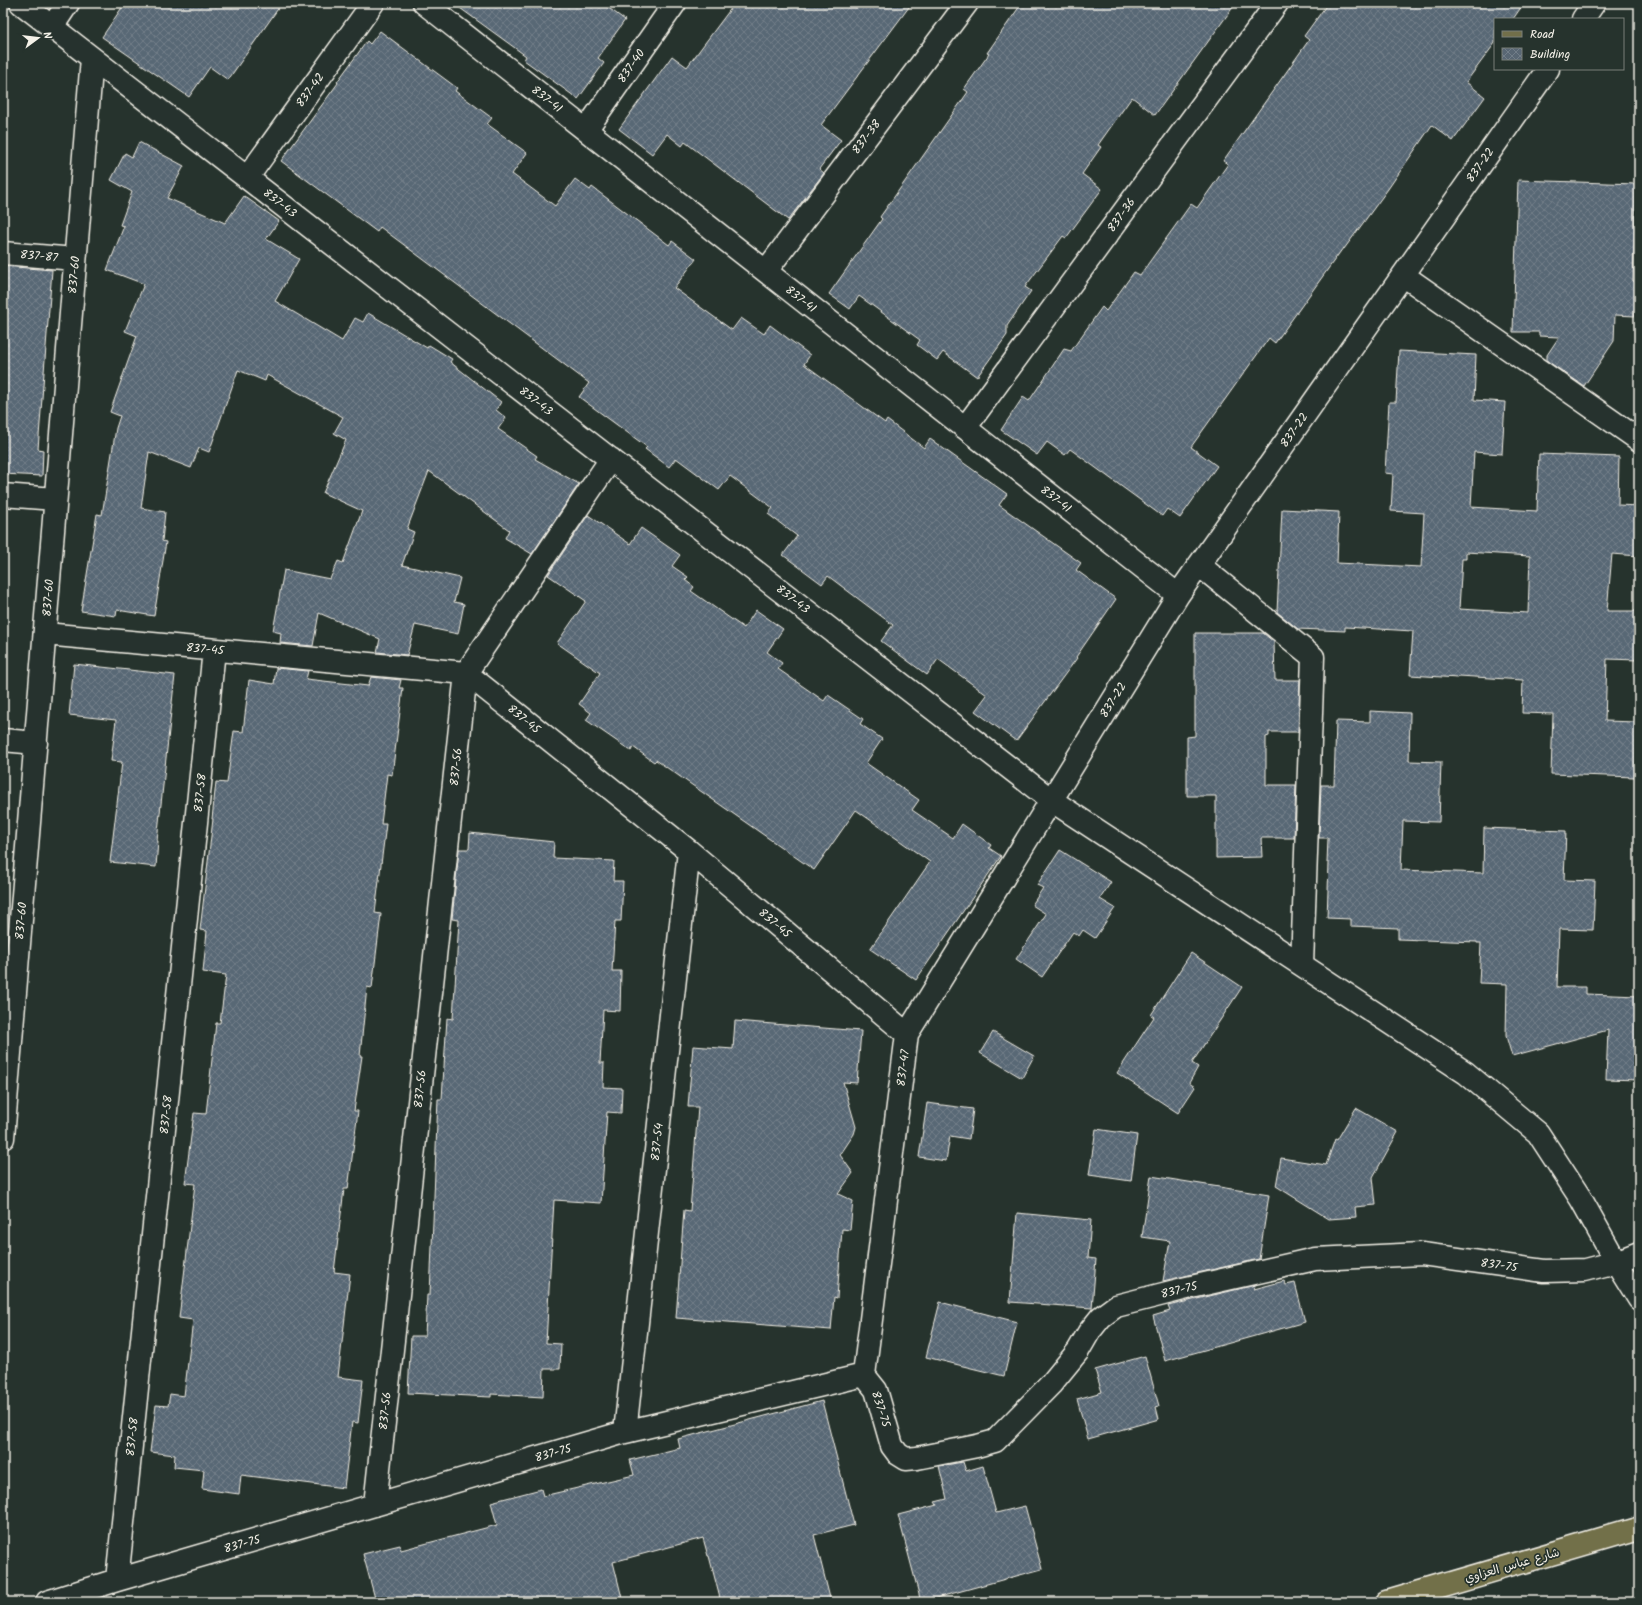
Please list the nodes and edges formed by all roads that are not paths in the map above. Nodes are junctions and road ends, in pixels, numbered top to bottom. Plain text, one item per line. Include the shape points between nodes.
1 (21, 3) edge
2 (68, 3) edge
3 (373, 3) edge
4 (424, 3) edge
5 (675, 3) edge
6 (967, 3) edge
7 (1277, 3) edge
8 (1594, 3) edge
9 (1584, 18) edge
10 (52, 27) junction
11 (92, 58) junction
12 (1547, 70) edge
13 (586, 130) junction
14 (247, 178) junction
15 (3, 253) edge
16 (76, 259) junction
17 (766, 271) junction
18 (1403, 275) junction
19 (965, 428) junction
20 (1639, 440) edge
21 (611, 459) junction
22 (3, 495) edge
23 (56, 499) junction
24 (1199, 565) junction
25 (1178, 595) junction
26 (45, 634) junction
27 (214, 650) junction
28 (466, 673) junction
29 (3, 740) edge
30 (36, 743) junction
31 (1052, 800) junction
32 (689, 851) junction
33 (1302, 965) junction
34 (9, 985) edge
35 (907, 1034) junction
36 (3, 1138) edge
37 (1639, 1253) edge
38 (1616, 1262) junction
39 (1639, 1299) edge
40 (864, 1375) junction
41 (625, 1432) junction
42 (374, 1505) junction
43 (1639, 1528) edge
44 (117, 1580) junction
45 (47, 1602) edge
46 (1386, 1602) edge

1 - 10 street, 837-43
2 - 10 street
3 - 14 street, 837-42
4 - 13 street, 837-41
5 - 13 street, 837-40
6 - 17 street, 837-38
7 - 19 street, 837-36
8 - 9 street
10 - 11 street, 837-43
11 - 14 street, 837-43
11 - 16 street, 837-60
12 - 18 street, 837-22
13 - 17 street, 837-41
14 - 21 street, 837-43
15 - 16 street, 837-87
16 - 23 street, 837-60
17 - 19 street, 837-41
18 - 20 street
18 - 24 street, 837-22
19 - 25 street, 837-41
21 - 28 street
21 - 31 street, 837-43
22 - 23 street
23 - 26 street, 837-60
24 - 25 street, 837-22
24 - 33 street via 1312,657
25 - 31 street, 837-22
26 - 27 street, 837-45
26 - 30 street, 837-60
27 - 28 street, 837-45
27 - 44 street, 837-58
28 - 32 street, 837-45
28 - 42 street, 837-56
29 - 30 street
30 - 34 street, 837-60
31 - 33 street, 837-43
31 - 35 street, 837-47
32 - 35 street, 837-45
32 - 41 street, 837-54
33 - 38 street, 837-43 via 1466,1073 1538,1133 1582,1199
34 - 36 street, 837-60
35 - 40 street, 837-47
37 - 38 street, 837-75
38 - 39 street, 837-43
38 - 40 street, 837-75 via 1585,1270 1544,1271 1422,1254 1315,1259 1116,1306 1101,1317 1051,1384 995,1441 917,1458 906,1459 892,1446 876,1390
40 - 41 street, 837-75
41 - 42 street, 837-75
42 - 44 street, 837-75
43 - 46 main road, شارع عباس العزاوي
44 - 45 street, 837-75

